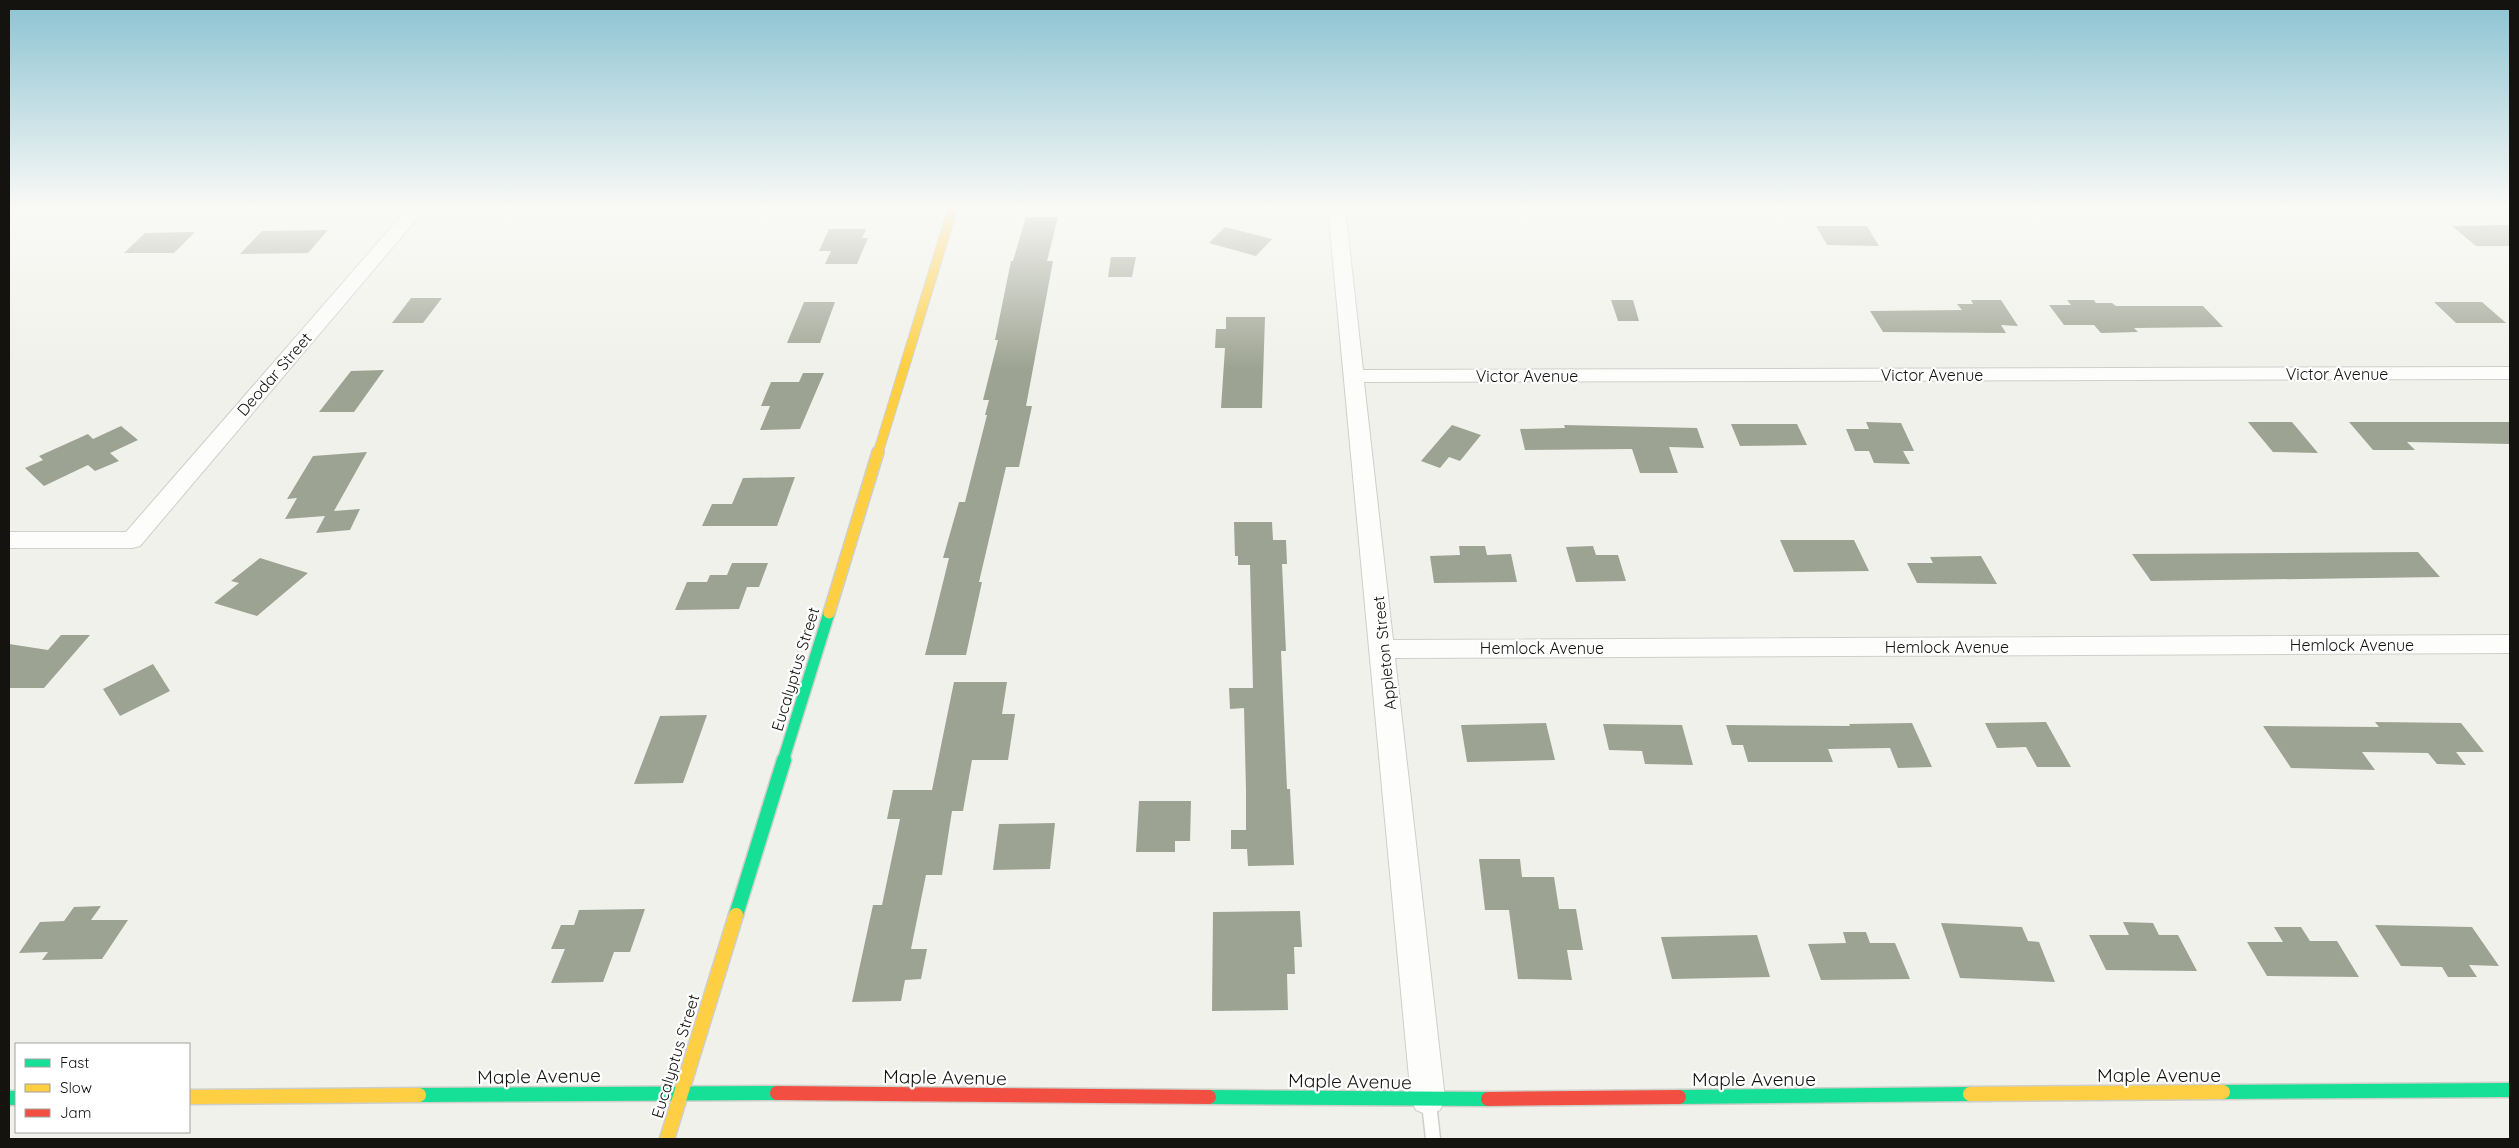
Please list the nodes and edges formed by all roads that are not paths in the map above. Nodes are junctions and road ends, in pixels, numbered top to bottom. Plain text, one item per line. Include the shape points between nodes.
1 (371, 262) edge
2 (937, 262) edge
3 (1342, 262) edge
4 (2510, 373) edge
5 (1355, 376) junction
6 (9, 540) edge
7 (2510, 644) edge
8 (1384, 649) junction
9 (2510, 1090) edge
10 (681, 1092) junction
11 (190, 1097) edge
12 (1428, 1099) junction
13 (667, 1139) edge
14 (1433, 1139) edge

1 - 6 street, Deodar Street via 132,540
2 - 10 street, Eucalyptus Street
3 - 5 street, Appleton Street
4 - 5 street, Victor Avenue
5 - 8 street, Appleton Street
7 - 8 street, Hemlock Avenue
8 - 12 street, Appleton Street
9 - 12 street, Maple Avenue
10 - 11 street, Maple Avenue
10 - 12 street, Maple Avenue
10 - 13 street, Eucalyptus Street
12 - 14 lane

